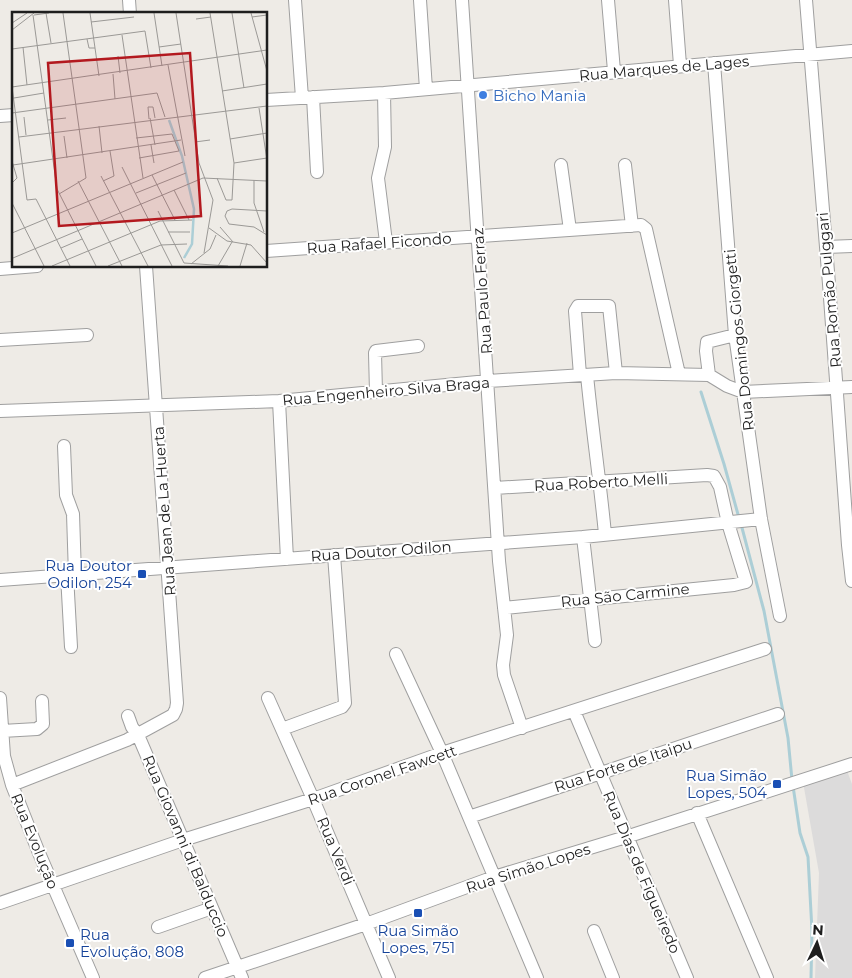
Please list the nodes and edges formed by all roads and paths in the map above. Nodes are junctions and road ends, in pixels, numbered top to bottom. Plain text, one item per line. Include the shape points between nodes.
1 (295, 0) edge
2 (420, 0) edge
3 (462, 0) edge
4 (608, 0) edge
5 (675, 0) edge
6 (806, 0) edge
7 (852, 51) edge
8 (810, 55) junction
9 (714, 63) junction
10 (680, 65) junction
11 (614, 72) junction
12 (468, 86) junction
13 (426, 89) junction
14 (384, 93) junction
15 (308, 97) junction
16 (268, 100) edge
17 (560, 165) dead end
18 (625, 165) dead end
19 (317, 172) dead end
20 (636, 225) junction
21 (570, 230) junction
22 (478, 235) junction
23 (386, 242) junction
24 (852, 246) edge
25 (826, 247) junction
26 (268, 251) edge
27 (146, 268) edge
28 (88, 335) dead end
29 (735, 335) junction
30 (0, 340) edge
31 (418, 346) dead end
32 (616, 373) junction
33 (679, 374) junction
34 (584, 375) junction
35 (710, 375) junction
36 (488, 381) junction
37 (852, 387) edge
38 (837, 388) junction
39 (376, 392) junction
40 (743, 392) junction
41 (279, 401) junction
42 (157, 406) junction
43 (0, 411) edge
44 (64, 446) dead end
45 (600, 482) junction
46 (495, 488) junction
47 (761, 519) junction
48 (730, 522) junction
49 (605, 534) junction
50 (850, 534) edge
51 (583, 537) junction
52 (498, 543) junction
53 (334, 555) junction
54 (287, 559) junction
55 (168, 569) junction
56 (71, 575) junction
57 (0, 580) edge
58 (852, 581) edge
59 (590, 598) junction
60 (504, 608) junction
61 (780, 616) dead end
62 (594, 641) dead end
63 (71, 647) dead end
64 (765, 650) dead end
65 (396, 654) dead end
66 (0, 698) edge
67 (268, 698) dead end
68 (42, 702) dead end
69 (574, 711) junction
70 (778, 714) dead end
71 (128, 716) dead end
72 (522, 728) junction
73 (282, 729) junction
74 (2, 731) junction
75 (138, 735) junction
76 (442, 754) junction
77 (852, 764) edge
78 (600, 773) junction
79 (12, 785) junction
80 (314, 798) junction
81 (697, 813) junction
82 (469, 817) junction
83 (626, 837) junction
84 (184, 840) junction
85 (494, 877) junction
86 (53, 885) junction
87 (0, 903) edge
88 (212, 908) junction
89 (366, 924) junction
90 (158, 927) dead end
91 (594, 931) dead end
92 (240, 973) edge
93 (93, 978) edge
94 (205, 978) edge
95 (389, 978) edge
96 (537, 978) edge
97 (614, 978) edge
98 (687, 978) edge
99 (767, 978) edge

1 - 15 street
2 - 13 street
3 - 12 street, Rua Paulo Ferraz
4 - 11 street
5 - 10 street
6 - 8 street, Rua Romão Pulggari
7 - 8 street, Rua Marques de Lages
8 - 9 street, Rua Marques de Lages
8 - 25 street, Rua Romão Pulggari
9 - 10 street, Rua Marques de Lages
9 - 29 street, Rua Domingos Giorgetti
10 - 11 street, Rua Marques de Lages
11 - 12 street, Rua Marques de Lages
12 - 13 street, Rua Marques de Lages
12 - 22 street, Rua Paulo Ferraz
13 - 14 street, Rua Marques de Lages
14 - 15 street, Rua Marques de Lages
14 - 23 street via 385,147 378,178
15 - 16 street, Rua Marques de Lages
15 - 19 street
17 - 21 street
18 - 20 street
20 - 21 street, Rua Rafael Ficondo
20 - 33 street via 646,229
21 - 22 street, Rua Rafael Ficondo
22 - 23 street, Rua Rafael Ficondo
22 - 36 street, Rua Paulo Ferraz
23 - 26 street, Rua Rafael Ficondo
24 - 25 street
25 - 38 street, Rua Romão Pulggari
27 - 42 street, Rua Jean de La Huerta
28 - 30 street
29 - 35 street via 707,342
29 - 40 street, Rua Domingos Giorgetti
31 - 39 street via 376,350
32 - 33 street, Rua Engenheiro Silva Braga
32 - 34 street, Rua Engenheiro Silva Braga
32 - 34 street via 609,306 578,306 575,311
33 - 35 street, Rua Engenheiro Silva Braga
34 - 36 street, Rua Engenheiro Silva Braga
34 - 45 street
35 - 40 street
36 - 39 street, Rua Engenheiro Silva Braga
36 - 46 street, Rua Paulo Ferraz
37 - 38 street
38 - 40 street
38 - 50 street, Rua Romão Pulggari
39 - 41 street, Rua Engenheiro Silva Braga
40 - 47 street, Rua Domingos Giorgetti
41 - 42 street, Rua Engenheiro Silva Braga
41 - 54 street
42 - 43 street, Rua Engenheiro Silva Braga
42 - 55 street, Rua Jean de La Huerta
44 - 56 street via 66,495 73,514
45 - 46 street, Rua Roberto Melli
45 - 48 street, Rua Roberto Melli via 714,476
45 - 49 street
46 - 52 street, Rua Paulo Ferraz
47 - 48 street, Rua Doutor Odilon
47 - 61 street, Rua Domingos Giorgetti
48 - 49 street, Rua Doutor Odilon
48 - 59 street, Rua São Carmine via 746,582
49 - 51 street, Rua Doutor Odilon
50 - 58 street, Rua Romão Pulggari
51 - 52 street, Rua Doutor Odilon
51 - 59 street
52 - 53 street, Rua Doutor Odilon
52 - 60 street, Rua Paulo Ferraz
53 - 54 street, Rua Doutor Odilon
53 - 73 street via 344,703 342,707
54 - 55 street, Rua Doutor Odilon
55 - 56 street, Rua Doutor Odilon
55 - 75 street, Rua Jean de La Huerta via 176,709 173,715
56 - 57 street, Rua Doutor Odilon
56 - 63 street
59 - 60 street, Rua São Carmine
59 - 62 street
60 - 72 street, Rua Paulo Ferraz via 507,635 504,675
64 - 69 street, Rua Coronel Fawcett
65 - 76 street
66 - 74 street, Rua Evolução
67 - 73 street, Rua Verdi
68 - 74 street via 41,727
69 - 72 street, Rua Coronel Fawcett
69 - 78 street, Rua Dias de Figueiredo
70 - 78 street, Rua Forte de Itaipu
71 - 75 street, Rua Giovanni di Balduccio
72 - 76 street, Rua Coronel Fawcett
73 - 80 street, Rua Verdi
74 - 79 street, Rua Evolução via 4,756
75 - 79 street
75 - 84 street, Rua Giovanni di Balduccio
76 - 80 street, Rua Coronel Fawcett
76 - 82 street
77 - 81 street, Rua Simão Lopes
78 - 82 street, Rua Forte de Itaipu
78 - 83 street, Rua Dias de Figueiredo
79 - 86 street, Rua Evolução
80 - 84 street, Rua Coronel Fawcett
80 - 89 street, Rua Verdi
81 - 83 street, Rua Simão Lopes
81 - 99 street
82 - 85 street
83 - 85 street, Rua Simão Lopes
83 - 98 street, Rua Dias de Figueiredo
84 - 86 street, Rua Coronel Fawcett
84 - 88 street, Rua Giovanni di Balduccio
85 - 89 street, Rua Simão Lopes
85 - 96 street
86 - 87 street, Rua Coronel Fawcett
86 - 93 street, Rua Evolução
88 - 90 street
88 - 92 street, Rua Giovanni di Balduccio
89 - 92 street, Rua Simão Lopes
89 - 95 street, Rua Verdi
91 - 97 street
92 - 94 street, Rua Simão Lopes

